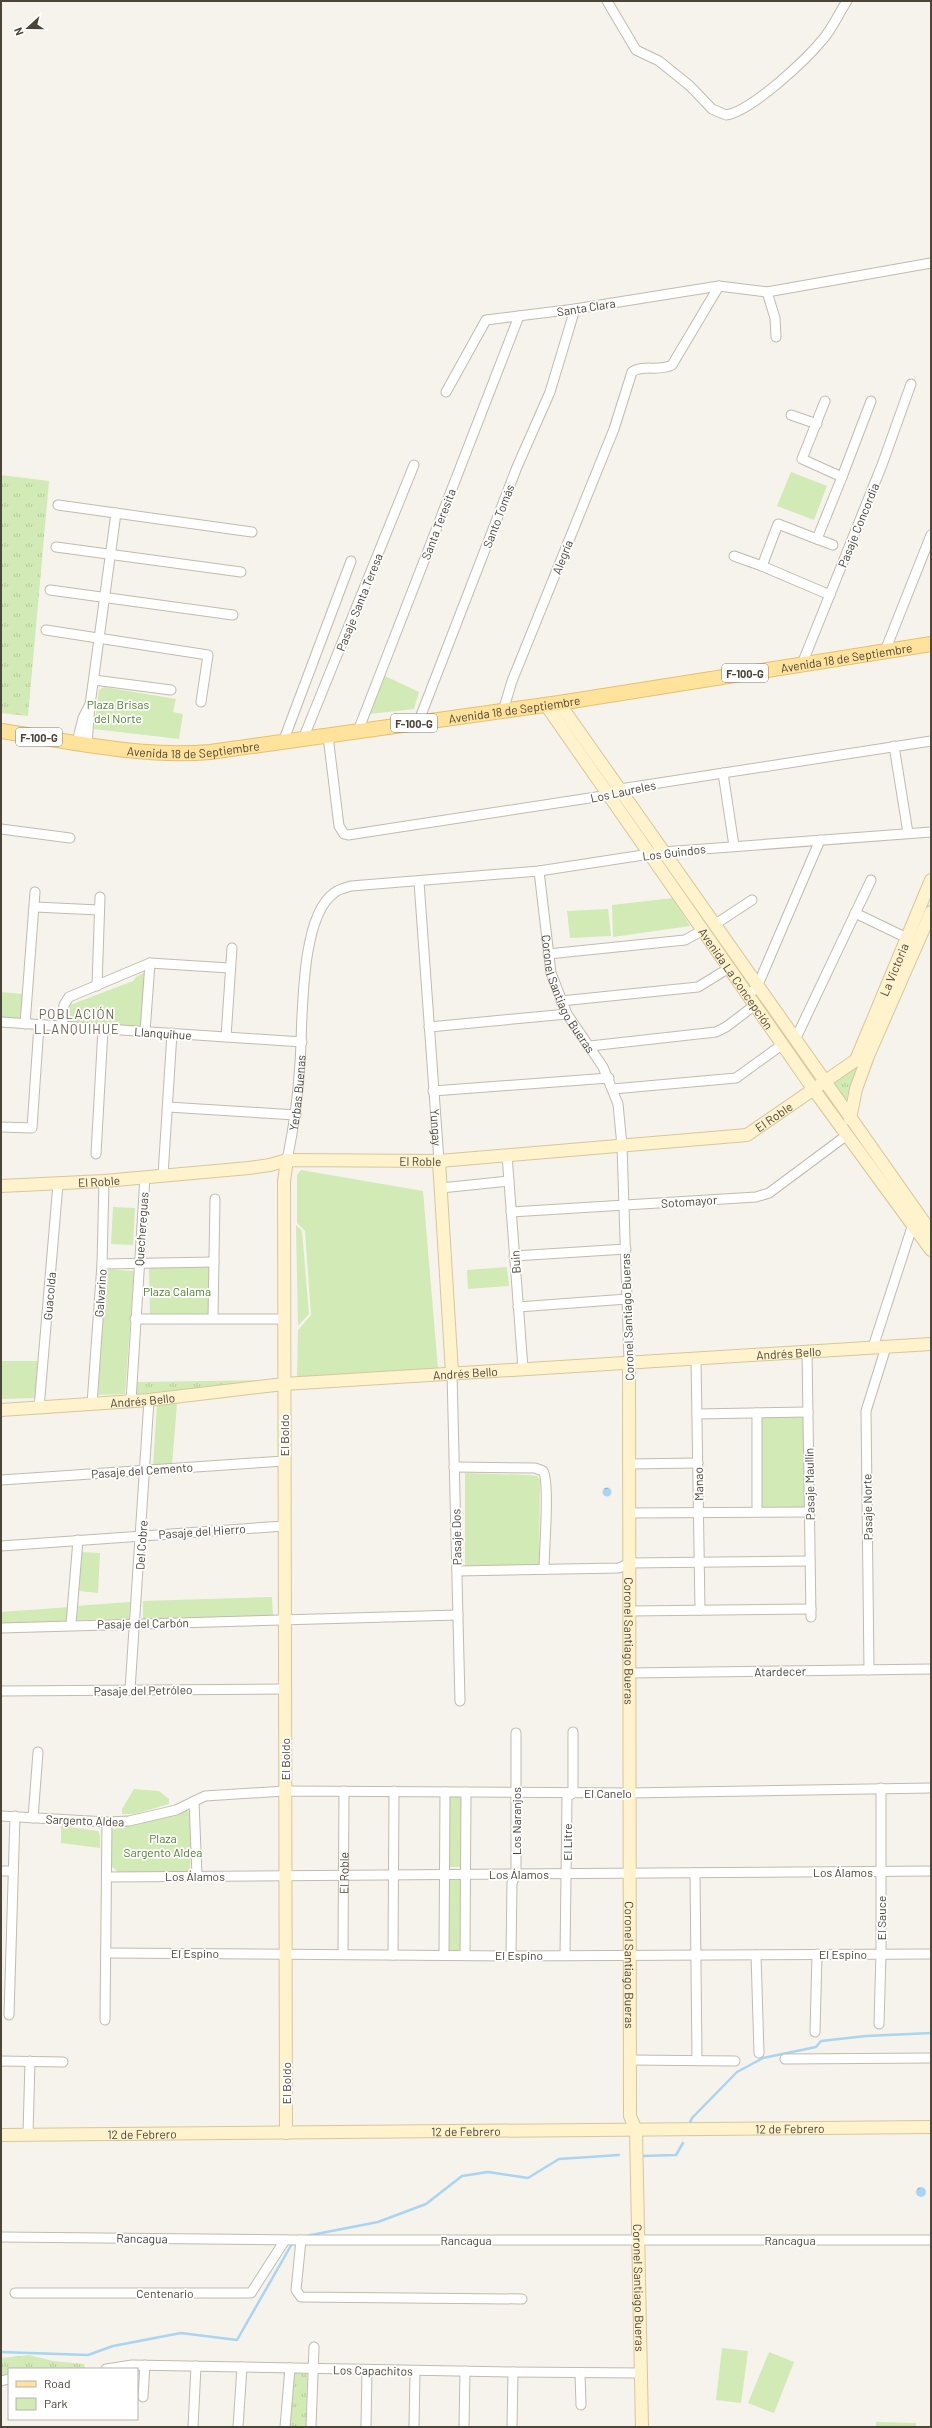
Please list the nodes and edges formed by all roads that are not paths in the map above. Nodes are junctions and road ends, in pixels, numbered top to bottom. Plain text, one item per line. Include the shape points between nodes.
1 (607, 1) edge
2 (847, 1) edge
3 (931, 263) edge
4 (719, 286) junction
5 (767, 292) junction
6 (575, 309) junction
7 (519, 316) junction
8 (776, 337) dead end
9 (910, 384) dead end
10 (446, 392) dead end
11 (824, 401) dead end
12 (871, 401) dead end
13 (791, 414) dead end
14 (816, 424) junction
15 (414, 465) dead end
16 (842, 476) junction
17 (58, 505) dead end
18 (116, 513) junction
19 (252, 532) dead end
20 (931, 535) edge
21 (817, 539) junction
22 (833, 545) dead end
23 (56, 547) dead end
24 (110, 555) junction
25 (734, 556) dead end
26 (351, 561) dead end
27 (762, 566) junction
28 (241, 572) dead end
29 (50, 590) dead end
30 (830, 595) junction
31 (105, 596) junction
32 (233, 615) dead end
33 (46, 630) dead end
34 (99, 638) junction
35 (931, 644) edge
36 (885, 651) junction
37 (802, 664) junction
38 (94, 680) junction
39 (171, 690) dead end
40 (201, 702) dead end
41 (552, 704) junction
42 (503, 711) junction
43 (418, 723) junction
44 (1, 731) edge
45 (358, 731) junction
46 (328, 736) junction
47 (303, 739) junction
48 (931, 741) edge
49 (283, 742) junction
50 (82, 743) junction
51 (894, 746) junction
52 (723, 773) junction
53 (620, 789) junction
54 (609, 795) junction
55 (1, 829) edge
56 (931, 832) edge
57 (908, 833) junction
58 (70, 838) dead end
59 (820, 840) junction
60 (734, 846) junction
61 (663, 852) junction
62 (650, 854) junction
63 (539, 871) junction
64 (871, 880) dead end
65 (931, 880) edge
66 (419, 882) junction
67 (35, 892) dead end
68 (100, 897) dead end
69 (752, 900) dead end
70 (35, 907) junction
71 (99, 910) junction
72 (931, 912) edge
73 (855, 913) junction
74 (714, 925) junction
75 (703, 930) junction
76 (907, 938) junction
77 (232, 948) dead end
78 (548, 954) junction
79 (150, 964) junction
80 (230, 968) junction
81 (729, 968) junction
82 (97, 986) junction
83 (758, 987) junction
84 (752, 1000) junction
85 (561, 1001) junction
86 (567, 1014) junction
87 (1, 1022) edge
88 (26, 1024) junction
89 (39, 1025) junction
90 (62, 1026) junction
91 (429, 1027) junction
92 (103, 1029) junction
93 (145, 1032) junction
94 (172, 1033) junction
95 (226, 1037) junction
96 (795, 1040) junction
97 (302, 1042) junction
98 (783, 1044) junction
99 (590, 1046) junction
100 (868, 1056) junction
101 (856, 1060) junction
102 (609, 1078) junction
103 (824, 1082) junction
104 (613, 1089) junction
105 (814, 1090) junction
106 (433, 1091) junction
107 (168, 1107) junction
108 (296, 1115) junction
109 (850, 1119) junction
110 (1, 1127) edge
111 (847, 1135) junction
112 (622, 1146) junction
113 (96, 1154) dead end
114 (507, 1155) junction
115 (287, 1160) junction
116 (439, 1161) junction
117 (163, 1175) junction
118 (145, 1176) junction
119 (104, 1181) junction
120 (509, 1181) junction
121 (58, 1184) junction
122 (1, 1186) edge
123 (441, 1188) junction
124 (215, 1199) dead end
125 (624, 1205) junction
126 (511, 1212) junction
127 (912, 1224) junction
128 (931, 1232) edge
129 (626, 1249) junction
130 (931, 1250) edge
131 (514, 1256) junction
132 (214, 1262) junction
133 (102, 1264) junction
134 (139, 1265) junction
135 (627, 1299) junction
136 (518, 1307) junction
137 (213, 1318) junction
138 (135, 1319) junction
139 (285, 1319) junction
140 (931, 1344) edge
141 (873, 1347) junction
142 (886, 1347) junction
143 (807, 1351) junction
144 (696, 1358) junction
145 (629, 1362) junction
146 (523, 1368) junction
147 (452, 1373) junction
148 (284, 1384) junction
149 (149, 1400) junction
150 (131, 1401) junction
151 (92, 1404) junction
152 (39, 1408) junction
153 (1, 1410) edge
154 (808, 1412) junction
155 (757, 1413) junction
156 (697, 1414) junction
157 (284, 1461) junction
158 (698, 1463) junction
159 (629, 1464) junction
160 (454, 1467) junction
161 (146, 1470) junction
162 (1, 1480) edge
163 (757, 1511) junction
164 (698, 1512) junction
165 (809, 1512) junction
166 (630, 1513) junction
167 (284, 1526) junction
168 (142, 1536) junction
169 (78, 1540) junction
170 (1, 1546) edge
171 (810, 1561) junction
172 (699, 1562) junction
173 (630, 1563) junction
174 (544, 1569) junction
175 (457, 1571) junction
176 (700, 1610) junction
177 (630, 1611) junction
178 (458, 1615) junction
179 (284, 1620) junction
180 (135, 1622) junction
181 (71, 1624) junction
182 (1, 1628) edge
183 (931, 1669) edge
184 (869, 1670) junction
185 (630, 1673) junction
186 (284, 1689) junction
187 (130, 1690) junction
188 (1, 1691) edge
189 (460, 1701) dead end
190 (573, 1732) dead end
191 (516, 1733) dead end
192 (38, 1752) dead end
193 (881, 1788) junction
194 (931, 1788) edge
195 (285, 1791) junction
196 (344, 1791) junction
197 (394, 1791) junction
198 (445, 1792) junction
199 (466, 1792) junction
200 (516, 1792) junction
201 (573, 1793) junction
202 (630, 1793) junction
203 (194, 1801) junction
204 (1, 1816) edge
205 (15, 1816) junction
206 (33, 1818) junction
207 (107, 1822) junction
208 (1, 1871) edge
209 (13, 1871) junction
210 (881, 1871) junction
211 (931, 1871) edge
212 (630, 1873) junction
213 (695, 1873) junction
214 (466, 1874) junction
215 (516, 1874) junction
216 (566, 1874) junction
217 (343, 1875) junction
218 (393, 1875) junction
219 (445, 1875) junction
220 (197, 1876) junction
221 (285, 1876) junction
222 (107, 1877) junction
223 (106, 1953) junction
224 (285, 1954) junction
225 (343, 1954) junction
226 (818, 1954) junction
227 (881, 1954) junction
228 (931, 1954) edge
229 (393, 1955) junction
230 (444, 1955) junction
231 (465, 1955) junction
232 (565, 1955) junction
233 (630, 1955) junction
234 (696, 1955) junction
235 (756, 1955) junction
236 (511, 1956) junction
237 (5, 1978) edge
238 (9, 2015) dead end
239 (105, 2020) dead end
240 (878, 2024) dead end
241 (816, 2032) dead end
242 (759, 2052) dead end
243 (931, 2058) edge
244 (785, 2059) dead end
245 (1, 2060) edge
246 (30, 2060) junction
247 (630, 2060) junction
248 (697, 2060) junction
249 (735, 2061) dead end
250 (63, 2062) dead end
251 (931, 2127) edge
252 (636, 2130) junction
253 (286, 2133) junction
254 (28, 2134) junction
255 (1, 2135) edge
256 (1, 2237) edge
257 (293, 2240) junction
258 (638, 2240) junction
259 (931, 2240) edge
260 (15, 2293) dead end
261 (522, 2299) dead end
262 (314, 2347) dead end
263 (145, 2365) junction
264 (196, 2366) junction
265 (242, 2367) junction
266 (111, 2368) edge
267 (290, 2368) junction
268 (314, 2368) junction
269 (367, 2370) junction
270 (415, 2371) junction
271 (464, 2371) junction
272 (512, 2372) junction
273 (580, 2373) junction
274 (641, 2373) junction
275 (143, 2396) dead end
276 (581, 2405) dead end
277 (193, 2427) edge
278 (238, 2427) edge
279 (285, 2427) edge
280 (311, 2427) edge
281 (366, 2427) edge
282 (414, 2427) edge
283 (464, 2427) edge
284 (512, 2427) edge
285 (642, 2427) edge

1 - 2 street via 636,50 659,61 690,86 712,109 726,115 745,108 802,62 825,37
3 - 5 street, Santa Clara
4 - 5 street, Santa Clara
4 - 6 street, Santa Clara
4 - 42 street, Alegría via 672,364 664,369 636,369 632,372 620,403 614,429 512,681
5 - 8 street via 775,318
6 - 7 street, Santa Clara
6 - 43 street, Santo Tomás via 550,392 517,467
7 - 10 street, Santa Clara via 486,320
7 - 45 street, Santa Teresita
9 - 30 street, Pasaje Concordia via 882,465
11 - 14 street
12 - 16 street
13 - 14 street
14 - 16 street via 802,460
15 - 47 street, Pasaje Santa Teresa
16 - 21 street
17 - 18 street
18 - 19 street
18 - 24 street
20 - 36 street
21 - 22 street
21 - 27 street via 778,524
23 - 24 street
24 - 28 street
24 - 31 street
25 - 27 street
26 - 49 street
27 - 30 street
29 - 31 street
30 - 37 street, Pasaje Concordia
31 - 32 street
31 - 34 street
33 - 34 street
34 - 38 street
34 - 40 street via 208,655
35 - 36 main road, Avenida 18 de Septiembre / F-100-G
36 - 37 main road, Avenida 18 de Septiembre / F-100-G
37 - 41 main road, Avenida 18 de Septiembre / F-100-G
38 - 39 street
38 - 50 street
41 - 42 main road, Avenida 18 de Septiembre / F-100-G
41 - 53 street, Avenida La Concepción
41 - 54 street, Avenida La Concepción
42 - 43 main road, Avenida 18 de Septiembre / F-100-G
43 - 45 main road, Avenida 18 de Septiembre / F-100-G
44 - 50 main road, Avenida 18 de Septiembre / F-100-G
45 - 46 main road, Avenida 18 de Septiembre / F-100-G
46 - 47 main road, Avenida 18 de Septiembre / F-100-G
46 - 54 street, Los Laureles via 340,830 348,835
47 - 49 main road, Avenida 18 de Septiembre / F-100-G
48 - 51 street, Los Laureles
49 - 50 main road, Avenida 18 de Septiembre / F-100-G via 175,754 134,752
51 - 52 street, Los Laureles
51 - 57 street
52 - 53 street, Los Laureles
52 - 60 street
53 - 54 street, Los Laureles
53 - 61 street, Avenida La Concepción
54 - 62 street, Avenida La Concepción
55 - 58 street
56 - 57 street, Los Guindos
57 - 59 street, Los Guindos
59 - 60 street, Los Guindos
59 - 83 street
60 - 61 street, Los Guindos
61 - 62 street, Los Guindos
61 - 74 street, Avenida La Concepción
62 - 63 street, Los Guindos
62 - 75 street, Avenida La Concepción
63 - 66 street, Los Guindos
63 - 78 street, Coronel Santiago Bueras
64 - 73 street
65 - 76 street, La Victoria
66 - 91 street, Yungay
66 - 97 street, Yerbas Buenas via 351,886 333,893 326,901 316,922 305,966
67 - 70 street
68 - 71 street
69 - 74 street
70 - 71 street
70 - 88 street
71 - 82 street
72 - 100 street, La Victoria
73 - 76 street
73 - 96 street
74 - 83 street, Avenida La Concepción
75 - 78 street via 684,940
75 - 81 street, Avenida La Concepción
76 - 101 street, La Victoria
77 - 80 street
78 - 85 street, Coronel Santiago Bueras via 551,974
79 - 80 street
79 - 82 street
79 - 93 street
80 - 95 street
81 - 84 street, Avenida La Concepción
81 - 85 street via 698,987
82 - 90 street via 66,1000
83 - 84 street
83 - 96 street, Avenida La Concepción
84 - 98 street, Avenida La Concepción
84 - 99 street via 726,1027 716,1032
85 - 86 street, Coronel Santiago Bueras
86 - 91 street
86 - 99 street, Coronel Santiago Bueras
87 - 88 street, Llanquihue
88 - 89 street, Llanquihue
89 - 90 street, Llanquihue
89 - 110 street via 32,1128
90 - 92 street, Llanquihue
91 - 106 street, Yungay
92 - 93 street, Llanquihue
92 - 113 street
93 - 94 street, Llanquihue
94 - 95 street, Llanquihue
94 - 107 street
95 - 97 street, Llanquihue
96 - 103 street, Avenida La Concepción
97 - 108 street, Yerbas Buenas
98 - 104 street via 736,1078
98 - 105 street, Avenida La Concepción
99 - 102 street, Coronel Santiago Bueras
100 - 101 street
100 - 109 street, La Victoria via 856,1089
101 - 103 street
102 - 104 street, Coronel Santiago Bueras
102 - 106 street
103 - 105 street, El Roble
103 - 109 street, Avenida La Concepción
104 - 112 street, Coronel Santiago Bueras via 621,1123
105 - 111 street, Avenida La Concepción
105 - 112 street, El Roble via 747,1136
106 - 116 street, Yungay
107 - 108 street
107 - 117 street
108 - 115 street, Yerbas Buenas
109 - 128 street, Avenida La Concepción
111 - 125 street, Sotomayor via 769,1193 756,1197
111 - 127 street, Avenida La Concepción
112 - 114 street, El Roble
112 - 125 street, Coronel Santiago Bueras
114 - 116 street, El Roble
114 - 120 street, Buin
115 - 116 street, El Roble
115 - 117 street, El Roble via 249,1168
115 - 139 street, Yerbas Buenas via 284,1181
116 - 123 street, Yungay
117 - 118 street, El Roble
118 - 119 street, El Roble
118 - 134 street, Quechereguas
119 - 121 street, El Roble
119 - 133 street, Galvarino
120 - 123 street
120 - 126 street, Buin
121 - 122 street, El Roble
121 - 152 street, Guacolda
123 - 147 street, Yungay
124 - 132 street
125 - 126 street, Sotomayor
125 - 129 street, Coronel Santiago Bueras
126 - 131 street, Buin
127 - 130 street, Avenida La Concepción
127 - 141 street
129 - 131 street
129 - 135 street, Coronel Santiago Bueras
131 - 136 street, Buin
132 - 134 street
132 - 137 street
133 - 134 street
133 - 151 street, Galvarino
134 - 138 street, Quechereguas
135 - 136 street
135 - 145 street, Coronel Santiago Bueras
136 - 146 street, Buin
137 - 138 street
137 - 139 street
138 - 150 street, Quechereguas
139 - 148 street, Yerbas Buenas
140 - 142 street, Andrés Bello
141 - 142 street, Andrés Bello
141 - 143 street, Andrés Bello
142 - 184 street, Pasaje Norte via 866,1411
143 - 144 street, Andrés Bello
143 - 154 street, Pasaje Maullín
144 - 145 street, Andrés Bello
144 - 156 street, Manao
145 - 146 street, Andrés Bello
145 - 159 street, Coronel Santiago Bueras
146 - 147 street, Andrés Bello
147 - 148 street, Andrés Bello
147 - 160 street, Pasaje Dos
148 - 149 street, Andrés Bello
148 - 157 street, El Boldo
149 - 150 street, Andrés Bello
149 - 161 street, Del Cobre
150 - 151 street, Andrés Bello
151 - 152 street, Andrés Bello
152 - 153 street, Andrés Bello
154 - 155 street
154 - 165 street, Pasaje Maullín
155 - 156 street
155 - 163 street
156 - 158 street, Manao
157 - 161 street, Pasaje del Cemento
157 - 167 street, El Boldo
158 - 159 street
158 - 164 street, Manao
159 - 166 street, Coronel Santiago Bueras
160 - 174 street via 535,1468 543,1471 546,1491
160 - 175 street, Pasaje Dos
161 - 162 street, Pasaje del Cemento
161 - 168 street, Del Cobre
163 - 164 street
163 - 165 street
164 - 166 street
164 - 172 street, Manao
165 - 171 street, Pasaje Maullín
166 - 173 street, Coronel Santiago Bueras
167 - 168 street, Pasaje del Hierro
167 - 179 street, El Boldo
168 - 169 street, Pasaje del Hierro
168 - 180 street, Del Cobre
169 - 170 street, Pasaje del Hierro
169 - 181 street
171 - 172 street
171 - 176 street, Pasaje Maullín via 811,1613
172 - 173 street
172 - 176 street, Manao
173 - 174 street via 619,1568
173 - 177 street, Coronel Santiago Bueras
174 - 175 street
175 - 178 street, Pasaje Dos
176 - 177 street
177 - 185 street, Coronel Santiago Bueras
178 - 179 street, Pasaje del Carbón
178 - 189 street, Pasaje Dos
179 - 180 street, Pasaje del Carbón
179 - 186 street, El Boldo
180 - 181 street, Pasaje del Carbón
180 - 187 street, Del Cobre
181 - 182 street, Pasaje del Carbón
183 - 184 street, Atardecer
184 - 185 street, Atardecer
185 - 202 street, Coronel Santiago Bueras
186 - 187 street, Pasaje del Petróleo
186 - 195 street, El Boldo
187 - 188 street, Pasaje del Petróleo
190 - 201 street, El Litre
191 - 200 street, Los Naranjos
192 - 206 street
193 - 194 street, El Canelo
193 - 202 street, El Canelo
193 - 210 street, El Sauce
195 - 196 street, El Canelo
195 - 203 street, Sargento Aldea via 205,1796
195 - 221 street, El Boldo
196 - 197 street, El Canelo
196 - 217 street, El Roble
197 - 198 street, El Canelo
197 - 218 street
198 - 199 street, El Canelo
198 - 219 street
199 - 200 street, El Canelo
199 - 214 street
200 - 201 street, El Canelo
200 - 215 street, Los Naranjos
201 - 202 street, El Canelo
201 - 216 street, El Litre via 567,1797
202 - 212 street, Coronel Santiago Bueras
203 - 207 street, Sargento Aldea via 155,1816
203 - 220 street
204 - 205 street, Sargento Aldea
205 - 206 street, Sargento Aldea
205 - 209 street
206 - 207 street, Sargento Aldea
207 - 222 street
208 - 209 street
209 - 237 street
210 - 211 street, Los Álamos
210 - 213 street, Los Álamos
210 - 227 street, El Sauce
212 - 213 street, Los Álamos
212 - 216 street, Los Álamos
212 - 233 street, Coronel Santiago Bueras
213 - 234 street
214 - 215 street, Los Álamos
214 - 219 street, Los Álamos
214 - 231 street
215 - 216 street, Los Álamos
215 - 236 street, Los Naranjos via 512,1883
216 - 232 street, El Litre
217 - 218 street, Los Álamos
217 - 221 street, Los Álamos
217 - 225 street, El Roble
218 - 219 street, Los Álamos
218 - 229 street
219 - 230 street
220 - 221 street, Los Álamos
220 - 222 street, Los Álamos
221 - 224 street, El Boldo
222 - 223 street
223 - 224 street, El Espino
223 - 239 street
224 - 225 street, El Espino
224 - 253 street, El Boldo
225 - 229 street, El Espino
226 - 227 street, El Espino
226 - 235 street, El Espino
226 - 241 street
227 - 228 street, El Espino
227 - 240 street, El Sauce
229 - 230 street, El Espino
230 - 231 street, El Espino
231 - 236 street, El Espino
232 - 233 street, El Espino
232 - 236 street, El Espino
233 - 234 street, El Espino
233 - 247 street, Coronel Santiago Bueras
234 - 235 street, El Espino
234 - 248 street
235 - 242 street
237 - 238 street
243 - 244 street
245 - 246 street
246 - 250 street
246 - 254 street
247 - 248 street
247 - 252 street, Coronel Santiago Bueras via 630,2116
248 - 249 street
251 - 252 street, 12 de Febrero
252 - 253 street, 12 de Febrero
252 - 258 street, Coronel Santiago Bueras
253 - 254 street, 12 de Febrero
254 - 255 street, 12 de Febrero
256 - 257 street, Rancagua
257 - 258 street, Rancagua
257 - 260 street, Centenario via 251,2293
257 - 261 street via 296,2290 301,2297
258 - 259 street, Rancagua
258 - 274 street, Coronel Santiago Bueras
262 - 268 street
263 - 264 street, Los Capachitos
263 - 266 street, Los Capachitos
263 - 275 street
264 - 265 street, Los Capachitos
264 - 277 street
265 - 267 street, Los Capachitos
265 - 278 street
267 - 268 street, Los Capachitos
267 - 279 street
268 - 269 street, Los Capachitos
268 - 280 street
269 - 270 street, Los Capachitos
269 - 281 street
270 - 271 street, Los Capachitos
270 - 282 street
271 - 272 street, Los Capachitos
271 - 283 street
272 - 273 street, Los Capachitos
272 - 284 street
273 - 274 street, Los Capachitos
273 - 276 street
274 - 285 street, Coronel Santiago Bueras

